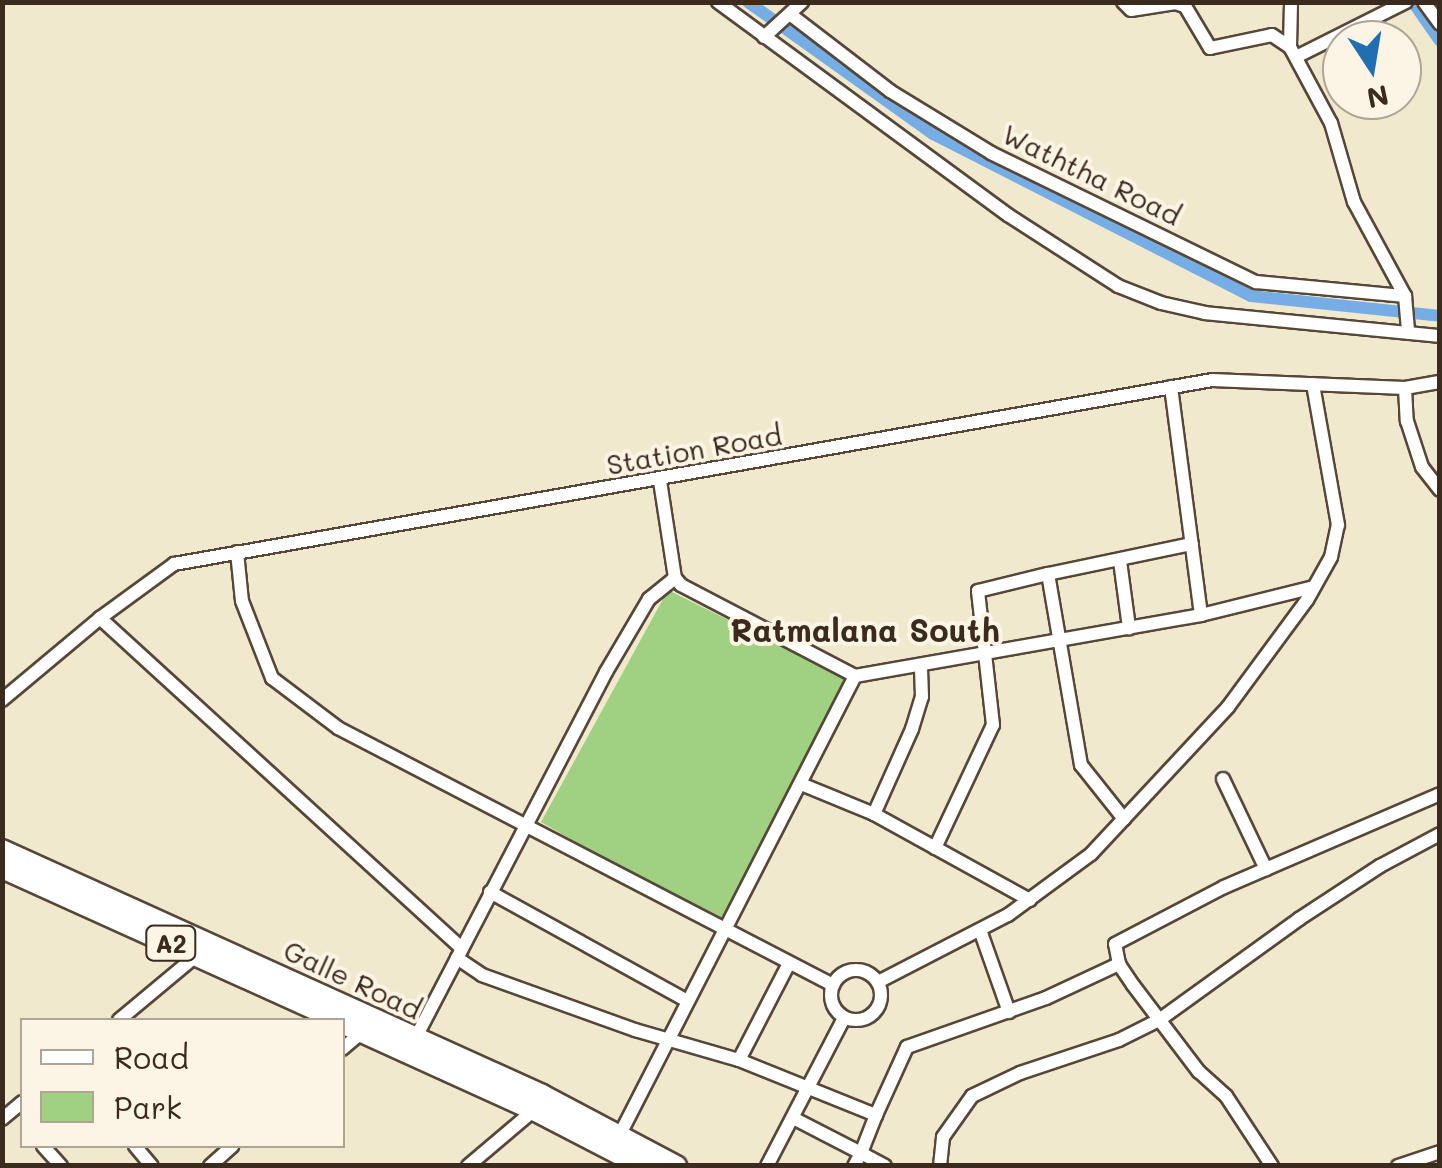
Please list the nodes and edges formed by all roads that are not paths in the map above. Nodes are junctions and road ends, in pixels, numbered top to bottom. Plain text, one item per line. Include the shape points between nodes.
1 (718, 2) edge
2 (802, 2) edge
3 (1123, 2) edge
4 (1291, 2) edge
5 (1424, 2) edge
6 (1399, 4) edge
7 (784, 21) junction
8 (1440, 24) edge
9 (764, 37) junction
10 (1293, 52) junction
11 (1406, 300) junction
12 (1408, 327) junction
13 (1440, 336) edge
14 (1440, 382) edge
15 (1313, 384) junction
16 (1171, 387) junction
17 (1404, 388) junction
18 (660, 481) junction
19 (1440, 490) edge
20 (1192, 544) junction
21 (237, 552) junction
22 (1120, 561) junction
23 (1048, 574) junction
24 (675, 578) junction
25 (1314, 587) junction
26 (1201, 615) junction
27 (100, 618) junction
28 (1129, 628) junction
29 (1057, 642) junction
30 (984, 656) junction
31 (921, 668) junction
32 (855, 676) junction
33 (2, 700) edge
34 (1223, 780) dead end
35 (800, 784) junction
36 (1440, 794) edge
37 (874, 814) junction
38 (1124, 818) junction
39 (527, 823) junction
40 (1440, 834) edge
41 (934, 848) junction
42 (2, 850) edge
43 (2, 868) edge
44 (1266, 869) junction
45 (490, 892) junction
46 (1030, 900) junction
47 (722, 930) junction
48 (980, 930) junction
49 (459, 953) junction
50 (196, 955) junction
51 (789, 964) junction
52 (1119, 964) junction
53 (878, 982) junction
54 (833, 985) junction
55 (686, 1000) junction
56 (1008, 1012) junction
57 (121, 1018) edge
58 (331, 1018) edge
59 (844, 1018) junction
60 (1158, 1020) junction
61 (345, 1024) edge
62 (362, 1032) junction
63 (666, 1037) junction
64 (415, 1039) junction
65 (345, 1046) edge
66 (739, 1060) junction
67 (810, 1086) junction
68 (534, 1110) junction
69 (876, 1115) junction
70 (795, 1119) junction
71 (616, 1142) junction
72 (228, 1148) edge
73 (1440, 1152) edge
74 (857, 1159) edge
75 (210, 1166) edge
76 (468, 1166) edge
77 (642, 1166) edge
78 (676, 1166) edge
79 (767, 1166) edge
80 (885, 1166) edge
81 (940, 1166) edge
82 (1272, 1166) edge
83 (1398, 1166) edge

1 - 9 street
2 - 7 street
3 - 10 street via 1130,10 1185,6 1210,48 1272,35
4 - 10 street
5 - 8 street
6 - 10 street
7 - 9 street
7 - 11 street, Waththa Road via 991,152 1256,282
9 - 12 street via 1008,216 1118,286 1188,310
10 - 11 street via 1331,123 1354,202
11 - 12 street
12 - 13 street
14 - 17 street, Station Road
15 - 16 street, Station Road via 1244,379
15 - 17 street, Station Road
15 - 25 street via 1338,525
16 - 18 street, Station Road
16 - 20 street
17 - 19 street via 1422,467
18 - 21 street, Station Road
18 - 24 street
20 - 22 street
20 - 26 street
21 - 27 street, Station Road via 174,564
21 - 39 street via 242,601 272,678 338,728
22 - 23 street
22 - 28 street
23 - 29 street
23 - 30 street via 978,591
24 - 32 street
24 - 39 street via 634,622
25 - 26 street
25 - 38 street via 1228,707
26 - 28 street
27 - 33 street, Station Road
27 - 49 street
28 - 29 street
29 - 30 street
29 - 38 street via 1081,766
30 - 31 street
30 - 41 street via 994,726
31 - 32 street
31 - 37 street via 922,697 912,730
32 - 35 street
34 - 44 street
35 - 37 street
35 - 47 street
36 - 44 street
37 - 41 street
38 - 46 street
39 - 45 street
39 - 47 street
40 - 60 street via 1316,908
41 - 46 street
42 - 64 highway, Galle Road / A2
43 - 50 highway, Galle Road / A2
44 - 52 street via 1115,944
45 - 49 street
45 - 55 street
46 - 48 street
47 - 51 street
47 - 55 street
48 - 53 street
48 - 56 street
49 - 63 street via 482,976
49 - 64 street
50 - 57 street
50 - 58 highway, Galle Road / A2
51 - 54 street
51 - 66 street
52 - 56 street
52 - 60 street
53 - 54 street via 857,970 840,974
53 - 59 street via 882,998 874,1012 860,1020
54 - 59 street via 833,1006
55 - 63 street
56 - 69 street via 907,1047
59 - 67 street
60 - 81 street via 972,1096 944,1137
60 - 82 street via 1226,1096
61 - 62 highway, Galle Road / A2
62 - 65 street
62 - 68 highway, Galle Road / A2
63 - 66 street
63 - 71 street
64 - 71 highway, Galle Road / A2
66 - 67 street
67 - 69 street
67 - 70 street
68 - 71 highway, Galle Road / A2
68 - 76 street
69 - 74 street
70 - 74 street
70 - 79 street
71 - 77 highway, Galle Road / A2
71 - 78 highway, Galle Road / A2
72 - 75 street
73 - 83 street
74 - 80 street

